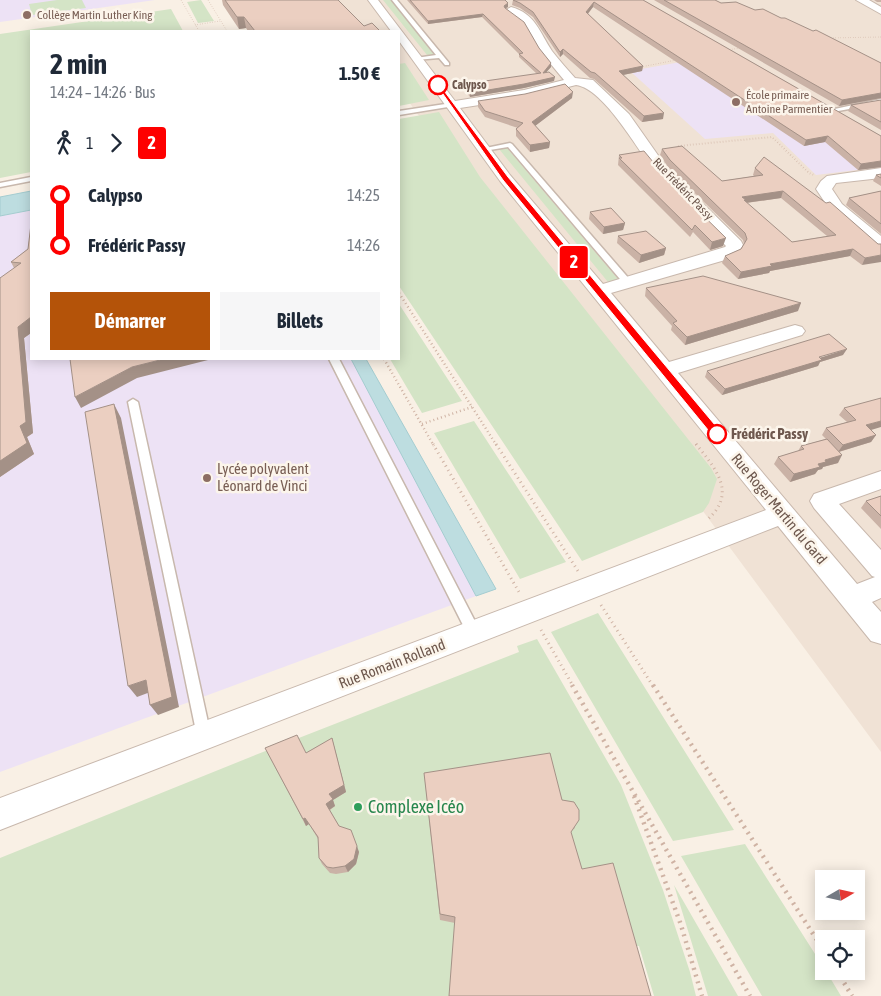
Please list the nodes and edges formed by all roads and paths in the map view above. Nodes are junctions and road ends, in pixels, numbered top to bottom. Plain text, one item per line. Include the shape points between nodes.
1 (181, 0) edge
2 (208, 0) edge
3 (373, 0) edge
4 (394, 0) edge
5 (861, 0) edge
6 (511, 10) edge
7 (881, 11) edge
8 (220, 21) junction
9 (195, 25) junction
10 (198, 30) edge
11 (226, 30) edge
12 (396, 30) edge
13 (400, 36) edge
14 (829, 38) edge
15 (881, 38) edge
16 (743, 48) edge
17 (719, 52) edge
18 (440, 56) junction
19 (680, 59) edge
20 (412, 60) junction
21 (447, 64) dead end
22 (642, 66) edge
23 (572, 82) junction
24 (881, 101) edge
25 (452, 105) junction
26 (829, 108) joint
27 (400, 113) edge
28 (850, 120) edge
29 (484, 149) junction
30 (648, 151) junction
31 (881, 173) edge
32 (30, 179) edge
33 (828, 181) junction
34 (0, 184) edge
35 (881, 245) edge
36 (628, 283) junction
37 (599, 291) junction
38 (400, 295) edge
39 (795, 331) dead end
40 (335, 360) edge
41 (385, 360) edge
42 (664, 370) junction
43 (133, 402) dead end
44 (472, 407) junction
45 (422, 424) junction
46 (691, 438) dead end
47 (881, 480) edge
48 (783, 514) junction
49 (704, 522) dead end
50 (881, 568) edge
51 (581, 575) junction
52 (881, 586) edge
53 (522, 597) junction
54 (853, 598) junction
55 (881, 632) edge
56 (474, 633) junction
57 (204, 736) junction
58 (630, 786) junction
59 (0, 814) edge
60 (815, 937) edge
61 (842, 980) edge
62 (702, 996) edge
63 (750, 996) edge
64 (852, 996) edge

1 - 9 path
2 - 8 path
3 - 12 street, Rue Roger Martin du Gard
4 - 18 lane
5 - 7 street
6 - 23 street via 522,15 536,30 546,50
8 - 9 path
8 - 11 path
9 - 10 path
13 - 20 street, Rue Roger Martin du Gard
14 - 15 path
16 - 17 path
18 - 20 lane
18 - 21 lane
19 - 22 path
20 - 25 street, Rue Roger Martin du Gard
23 - 25 street, Rue Frédéric Passy via 524,94
23 - 30 street, Rue Frédéric Passy via 592,85 624,117
24 - 26 lane
25 - 27 lane
25 - 29 street, Rue Roger Martin du Gard
26 - 28 street
29 - 36 lane via 510,145
29 - 37 street, Rue Roger Martin du Gard
30 - 33 path via 772,137 809,173
30 - 36 street, Rue Frédéric Passy via 662,171 732,240 734,248 726,254
31 - 33 street
32 - 34 lane
33 - 35 street via 824,189 833,202
36 - 37 street, Rue Frédéric Passy
37 - 42 street, Rue Roger Martin du Gard
38 - 44 path
39 - 42 street
40 - 56 lane
41 - 45 path
42 - 48 street, Rue Roger Martin du Gard
43 - 57 lane
44 - 45 path
44 - 51 path
45 - 53 path
46 - 49 path via 716,469 722,484 719,510
47 - 50 street via 822,501
48 - 51 street, Rue Romain Rolland
48 - 54 street, Rue Roger Martin du Gard
51 - 53 street, Rue Romain Rolland
51 - 60 path
52 - 54 street
53 - 56 street, Rue Romain Rolland
53 - 58 path
54 - 55 street, Rue Roger Martin du Gard
56 - 57 street, Rue Romain Rolland
57 - 59 street, Rue Romain Rolland
58 - 62 path via 681,925
58 - 63 path
61 - 64 path

